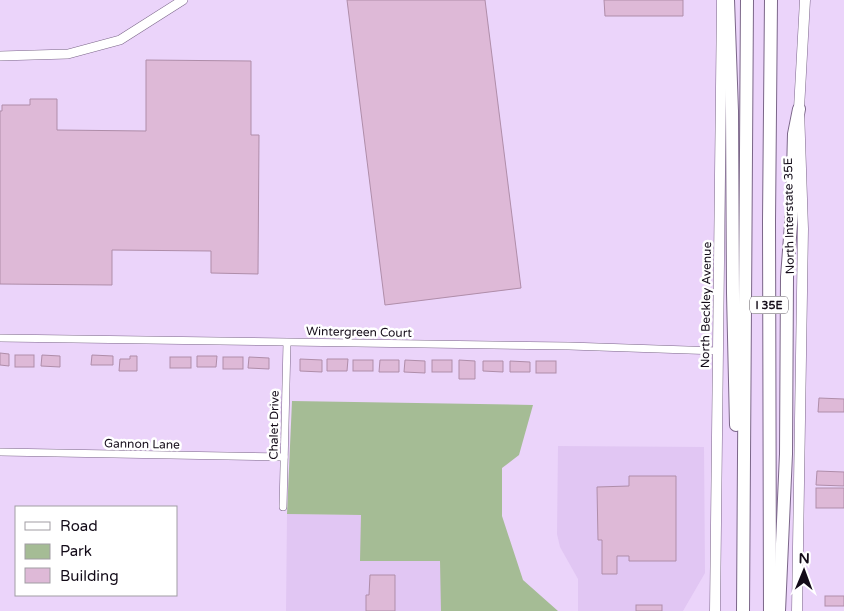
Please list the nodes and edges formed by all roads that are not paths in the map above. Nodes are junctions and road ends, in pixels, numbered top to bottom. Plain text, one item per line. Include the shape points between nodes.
1 (183, 0) edge
2 (722, 0) edge
3 (728, 0) edge
4 (747, 0) edge
5 (772, 0) edge
6 (805, 0) edge
7 (0, 56) edge
8 (800, 109) junction
9 (0, 338) edge
10 (287, 342) junction
11 (718, 351) junction
12 (0, 452) edge
13 (284, 457) junction
14 (283, 507) dead end
15 (743, 576) junction
16 (715, 611) edge
17 (743, 611) edge
18 (770, 611) edge
19 (779, 611) edge
20 (797, 611) edge

1 - 7 street via 120,40 68,54
2 - 11 main road, North Beckley Avenue
3 - 15 highway via 736,481
4 - 15 highway, I 35E
5 - 18 highway, I 35E
6 - 8 main road, North Interstate 35E
8 - 19 highway via 794,134 787,277 785,483
8 - 20 main road, North Interstate 35E via 803,229
9 - 10 street, Wintergreen Court
10 - 11 street, Wintergreen Court
10 - 13 street, Chalet Drive
11 - 16 main road, North Beckley Avenue
12 - 13 street, Gannon Lane
13 - 14 street, Chalet Drive
15 - 17 highway, I 35E

